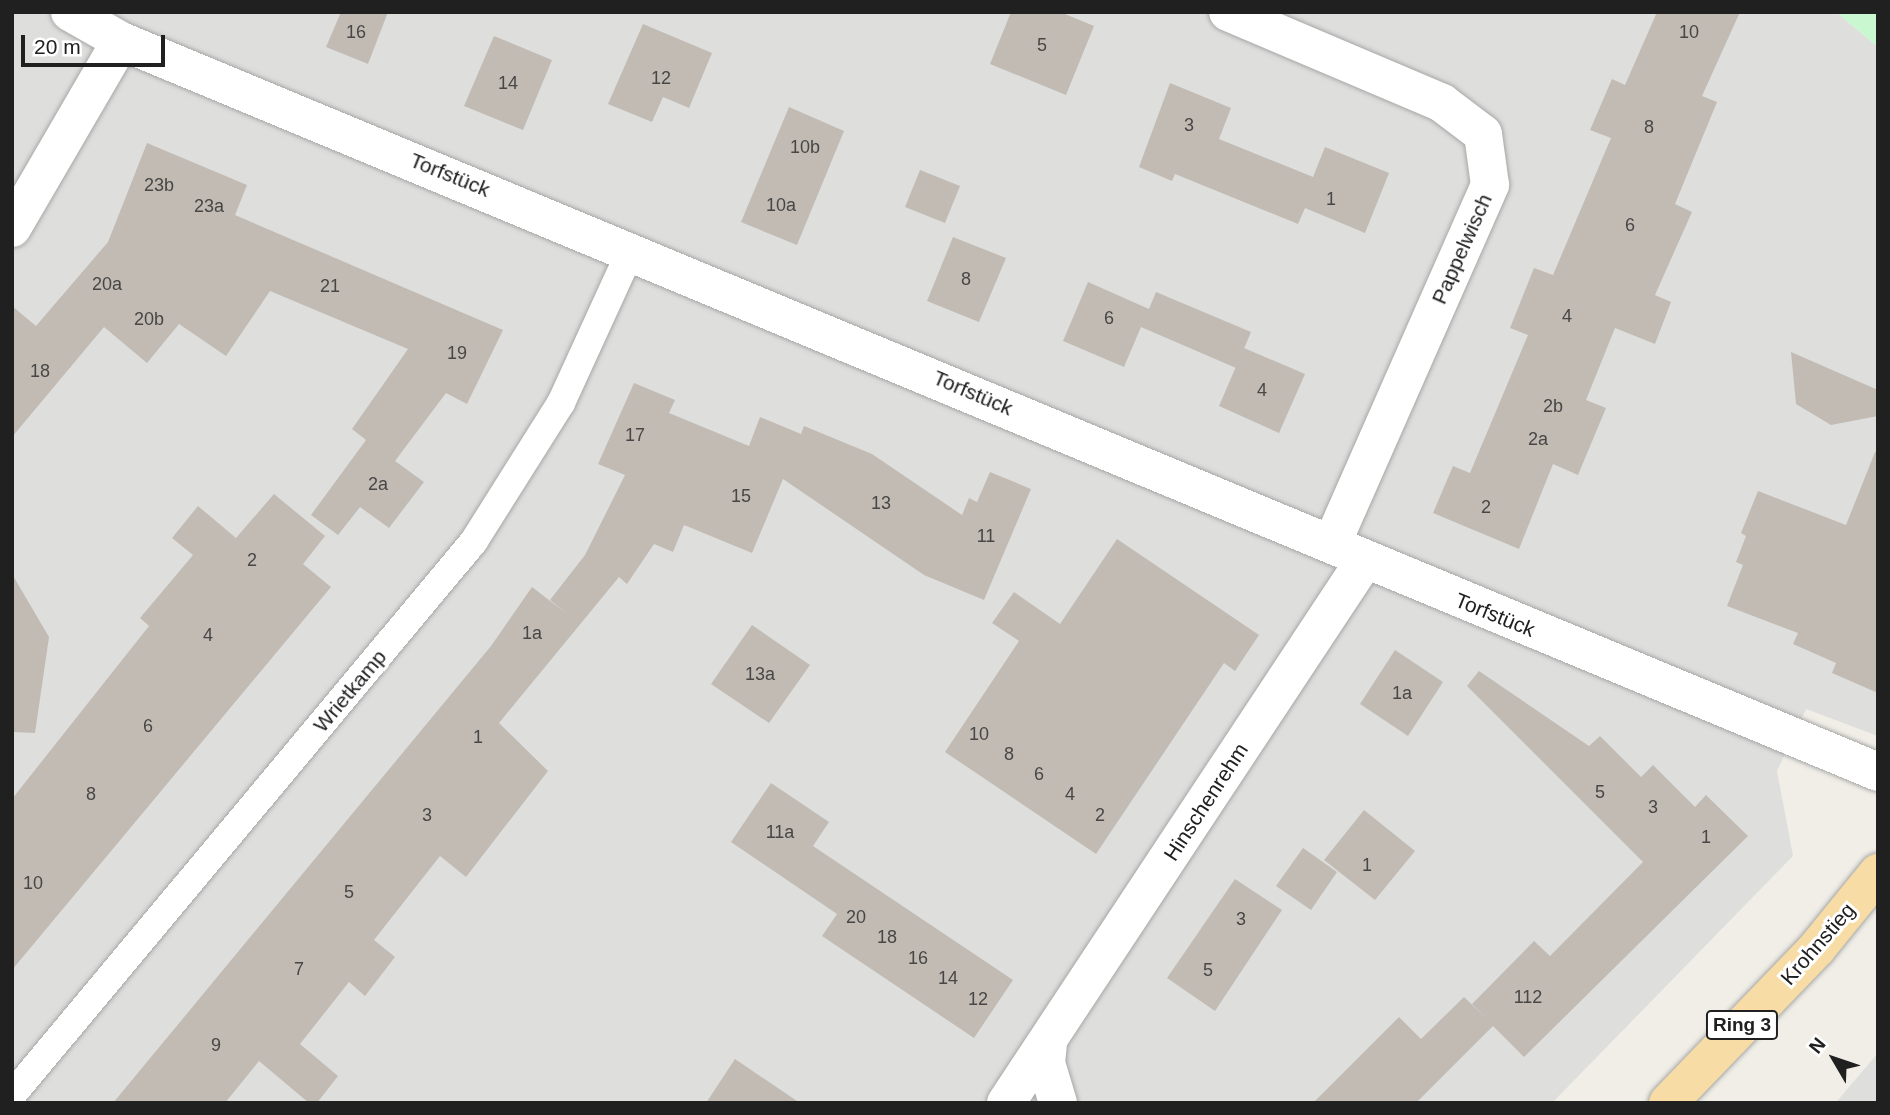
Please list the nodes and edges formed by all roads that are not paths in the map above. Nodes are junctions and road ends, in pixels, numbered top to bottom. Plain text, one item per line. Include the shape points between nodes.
1 (70, 12) edge
2 (1228, 12) edge
3 (121, 41) junction
4 (12, 228) edge
5 (631, 250) junction
6 (1348, 552) junction
7 (1878, 772) edge
8 (1878, 873) edge
9 (1048, 1043) junction
10 (12, 1095) edge
11 (1006, 1103) edge
12 (1058, 1103) edge
13 (1668, 1103) edge

1 - 3 street, Torfstück
2 - 6 street, Pappelwisch via 1442,103 1483,134 1490,185
3 - 4 street
3 - 5 street, Torfstück
5 - 6 street, Torfstück
5 - 10 lane, Wrietkamp via 561,403 474,541
6 - 7 street, Torfstück
6 - 9 street, Hinschenrehm
8 - 13 main road, Krohnstieg / Ring 3 via 1817,948
9 - 11 street, Hinschenrehm
9 - 12 street via 1046,1063

